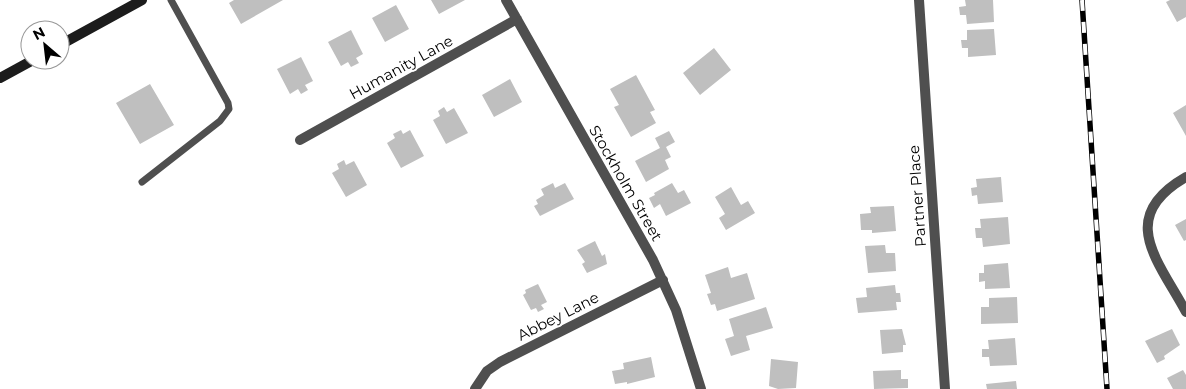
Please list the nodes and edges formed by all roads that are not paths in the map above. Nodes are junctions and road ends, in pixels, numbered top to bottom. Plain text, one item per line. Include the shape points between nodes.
1 (142, 0) edge
2 (171, 0) edge
3 (506, 0) edge
4 (919, 0) edge
5 (517, 19) junction
6 (70, 40) edge
7 (20, 67) edge
8 (0, 78) edge
9 (300, 140) dead end
10 (1186, 177) edge
11 (142, 182) dead end
12 (663, 280) junction
13 (1186, 312) edge
14 (475, 389) edge
15 (701, 389) edge
16 (945, 389) edge

1 - 6 main road
2 - 11 lane via 229,109 220,121
3 - 5 street, Stockholm Street
4 - 16 street, Partner Place
5 - 9 street, Humanity Lane
5 - 12 street, Stockholm Street
7 - 8 main road
10 - 13 street via 1160,196 1147,220 1150,246
12 - 14 street, Abbey Lane via 500,362 488,371
12 - 15 street, Stockholm Street

